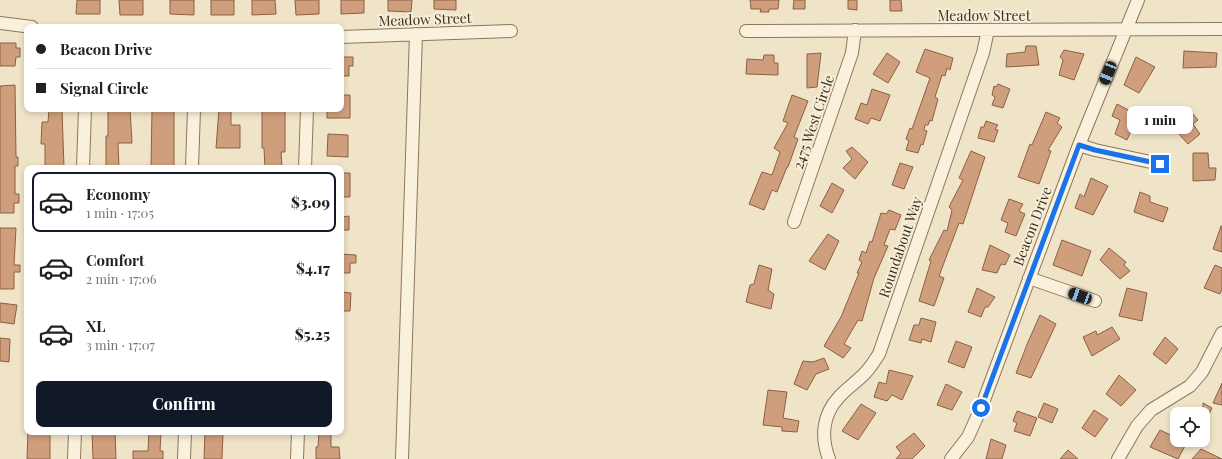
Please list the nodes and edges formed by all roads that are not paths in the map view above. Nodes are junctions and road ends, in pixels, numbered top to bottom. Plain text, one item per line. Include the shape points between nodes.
1 (1138, 0) edge
2 (0, 23) edge
3 (24, 26) edge
4 (1126, 29) junction
5 (1222, 29) edge
6 (855, 30) junction
7 (988, 30) junction
8 (511, 31) dead end
9 (746, 31) dead end
10 (416, 34) junction
11 (344, 37) edge
12 (85, 112) edge
13 (194, 112) edge
14 (307, 112) edge
15 (1079, 145) junction
16 (1160, 164) dead end
17 (83, 165) edge
18 (192, 165) edge
19 (305, 165) edge
20 (794, 222) dead end
21 (1029, 278) junction
22 (1095, 302) dead end
23 (1222, 333) edge
24 (75, 435) edge
25 (185, 435) edge
26 (298, 435) edge
27 (1122, 458) edge
28 (74, 459) edge
29 (184, 459) edge
30 (297, 459) edge
31 (402, 459) edge
32 (829, 459) edge
33 (950, 459) edge

1 - 4 street, Beacon Drive
2 - 3 street
4 - 5 street, Meadow Street
4 - 7 street, Meadow Street
4 - 15 street, Beacon Drive
6 - 7 street, Meadow Street
6 - 9 street, Meadow Street
6 - 20 street, 2475 West Circle via 852,53
7 - 32 street, Roundabout Way via 983,53 879,354 867,371 838,398 829,412 824,427 824,445
8 - 10 street, Meadow Street
10 - 11 street, Meadow Street
10 - 31 street
12 - 17 street
13 - 18 street
14 - 19 street
15 - 16 street
15 - 21 street, Beacon Drive
21 - 22 street
21 - 33 street, Beacon Drive via 981,408 968,437
23 - 27 street via 1202,372 1190,386 1151,410 1137,426
24 - 28 street
25 - 29 street
26 - 30 street

